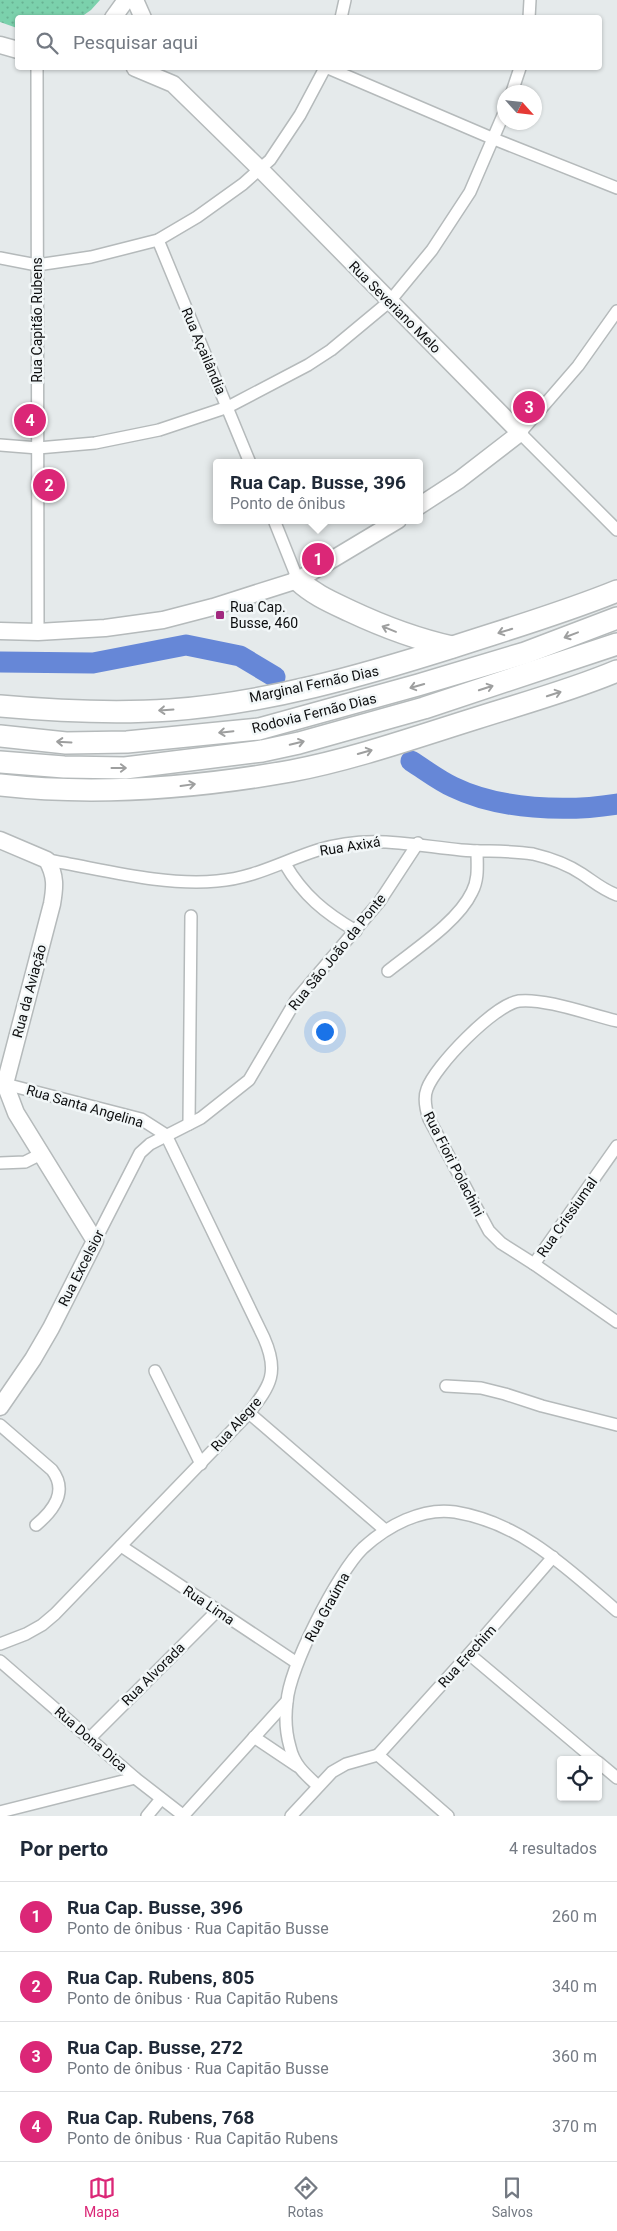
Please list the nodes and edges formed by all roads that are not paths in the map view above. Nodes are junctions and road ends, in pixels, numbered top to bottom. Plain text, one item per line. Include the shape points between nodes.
1 (126, 0) edge
2 (136, 0) edge
3 (345, 0) edge
4 (530, 0) edge
5 (116, 15) edge
6 (142, 15) edge
7 (342, 15) edge
8 (529, 15) edge
9 (0, 45) edge
10 (15, 49) edge
11 (37, 70) edge
12 (140, 70) edge
13 (167, 70) edge
14 (326, 70) edge
15 (332, 70) edge
16 (519, 70) edge
17 (173, 84) junction
18 (514, 85) edge
19 (497, 130) edge
20 (494, 139) junction
21 (261, 170) junction
22 (617, 188) edge
23 (158, 240) junction
24 (0, 258) edge
25 (37, 265) junction
26 (390, 301) junction
27 (617, 311) edge
28 (228, 408) junction
29 (520, 433) junction
30 (0, 444) edge
31 (38, 448) junction
32 (248, 459) edge
33 (423, 503) edge
34 (276, 524) edge
35 (391, 524) edge
36 (617, 530) edge
37 (298, 580) junction
38 (617, 591) edge
39 (617, 618) edge
40 (0, 631) edge
41 (38, 632) junction
42 (617, 644) edge
43 (452, 647) junction
44 (617, 671) edge
45 (0, 706) edge
46 (0, 736) edge
47 (0, 762) edge
48 (0, 785) edge
49 (0, 840) edge
50 (418, 843) junction
51 (477, 851) junction
52 (47, 860) junction
53 (285, 864) junction
54 (617, 895) edge
55 (190, 916) dead end
56 (356, 931) junction
57 (388, 971) dead end
58 (617, 1021) edge
59 (3, 1083) edge
60 (189, 1124) junction
61 (166, 1135) junction
62 (617, 1147) edge
63 (41, 1154) junction
64 (0, 1163) edge
65 (95, 1241) junction
66 (534, 1264) junction
67 (617, 1322) edge
68 (155, 1371) dead end
69 (446, 1386) dead end
70 (0, 1407) edge
71 (249, 1413) junction
72 (617, 1425) edge
73 (0, 1426) edge
74 (201, 1464) junction
75 (36, 1525) dead end
76 (385, 1530) junction
77 (121, 1546) junction
78 (553, 1557) junction
79 (217, 1610) junction
80 (617, 1611) edge
81 (0, 1644) edge
82 (470, 1654) junction
83 (0, 1661) edge
84 (297, 1663) junction
85 (287, 1701) junction
86 (254, 1737) junction
87 (90, 1738) junction
88 (378, 1755) junction
89 (590, 1756) edge
90 (602, 1765) edge
91 (297, 1766) junction
92 (135, 1778) junction
93 (617, 1778) edge
94 (318, 1786) junction
95 (161, 1799) junction
96 (1, 1811) edge
97 (147, 1816) edge
98 (184, 1816) edge
99 (291, 1816) edge
100 (448, 1816) edge

1 - 5 street
2 - 6 street
3 - 7 street
4 - 8 street
9 - 10 street
11 - 25 street, Rua Capitão Rubens
12 - 17 street
13 - 17 street
14 - 21 street via 289,134
15 - 20 street
16 - 18 street
17 - 21 street, Rua Severiano Melo
19 - 20 street
20 - 22 street
20 - 26 street via 454,219
21 - 23 street via 197,217
21 - 26 street, Rua Severiano Melo
23 - 25 street via 92,257
23 - 28 street, Rua Açailândia
24 - 25 street
25 - 31 street, Rua Capitão Rubens
26 - 28 street via 331,350
26 - 29 street, Rua Severiano Melo
27 - 29 street via 578,366
28 - 31 street via 151,432 94,443
28 - 32 street, Rua Açailândia
29 - 33 street
29 - 36 street, Rua Severiano Melo
30 - 31 street
31 - 41 street, Rua Capitão Rubens
34 - 37 street
35 - 37 street
37 - 41 street via 163,620
43 -> 37 highway via 419,640 374,623 319,597
38 -> 43 highway, Marginal Fernão Dias via 564,612
39 -> 46 highway, Rodovia Fernão Dias via 516,656 258,729 127,742 66,742
40 - 41 street
47 -> 42 highway, Rodovia Fernão Dias via 125,768 262,751 424,708
43 -> 45 highway, Marginal Fernão Dias via 361,676 200,707 133,712
48 -> 44 highway via 72,790 172,788 292,770 419,737
49 - 52 street
50 - 51 street, Rua Axixá
50 - 53 street, Rua Axixá via 392,841 340,845
50 - 56 street, Rua São João da Ponte
51 - 54 street, Rua Axixá via 516,852 549,858
51 - 57 street via 478,873 473,891 460,912
52 - 53 street, Rua Axixá via 179,881 234,879
52 - 59 street, Rua da Aviação via 56,883 52,904
53 - 56 street via 324,912
55 - 60 street
56 - 60 street, Rua São João da Ponte via 296,1000 249,1080 216,1108
58 - 66 street, Rua Fiori Polachini via 544,1003 519,1001 501,1008 478,1027 432,1076 426,1091 425,1106 429,1119 489,1231 501,1243
59 - 61 street, Rua Santa Angelina via 141,1120
59 - 63 street
60 - 61 street, Rua São João da Ponte
61 - 65 street, Rua Excelsior via 140,1153
61 - 71 street, Rua Alegre via 270,1350 272,1378
62 - 66 street, Rua Crissiumal
63 - 64 street via 25,1162
63 - 65 street
65 - 70 street, Rua Excelsior via 42,1344
66 - 67 street, Rua Fiori Polachini
68 - 74 street
69 - 72 street via 474,1387 505,1394
71 - 74 street, Rua Alegre
71 - 76 street
73 - 75 street via 57,1476 59,1496 50,1512
74 - 77 street, Rua Alegre
76 - 78 street, Rua Graúma via 411,1518 453,1512 489,1520 520,1534
76 - 84 street, Rua Graúma via 362,1549 343,1575
77 - 79 street, Rua Lima
77 - 81 street, Rua Alegre via 42,1625
78 - 80 street, Rua Graúma
78 - 82 street, Rua Erechim
79 - 84 street, Rua Lima
79 - 87 street, Rua Alvorada
82 - 88 street, Rua Erechim
82 - 89 street
83 - 87 street, Rua Dona Dica
84 - 85 street, Rua Graúma
85 - 86 street
85 - 91 street, Rua Graúma via 290,1748
86 - 91 street, Rua Graúma
86 - 98 street
87 - 92 street, Rua Dona Dica
88 - 94 street via 346,1764
88 - 100 street
90 - 93 street
91 - 94 street, Rua Graúma
92 - 95 street, Rua Dona Dica
92 - 96 street
94 - 99 street
95 - 97 street
95 - 98 street, Rua Dona Dica

